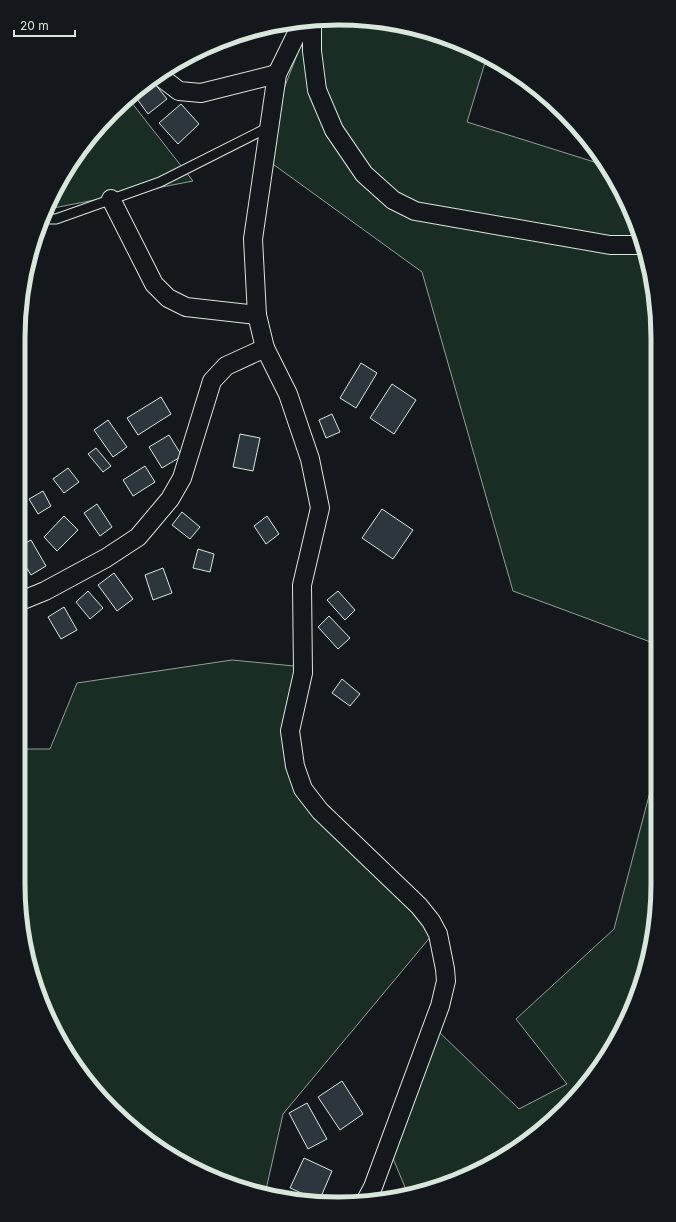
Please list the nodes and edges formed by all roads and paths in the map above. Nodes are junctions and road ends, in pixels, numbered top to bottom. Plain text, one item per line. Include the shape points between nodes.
1 (298, 28) edge
2 (302, 28) edge
3 (277, 74) junction
4 (163, 79) edge
5 (270, 126) junction
6 (111, 199) junction
7 (49, 219) edge
8 (636, 244) edge
9 (257, 315) junction
10 (265, 348) junction
11 (25, 599) edge
12 (369, 1195) edge

1 - 3 street
2 - 8 street via 312,51 317,90 334,130 364,174 393,200 415,211 610,244
3 - 4 street via 201,93 179,91
3 - 5 street
5 - 6 lane via 160,182
5 - 9 street via 254,239
6 - 7 lane via 56,219
6 - 9 street via 154,284 168,298 186,307
9 - 10 street
10 - 11 street via 226,366 212,381 182,478 170,499 138,537 106,558
10 - 12 street via 288,394 310,459 320,508 302,585 303,673 290,731 295,766 303,789 320,811 419,906 431,921 438,934 445,968 446,981 440,1006

